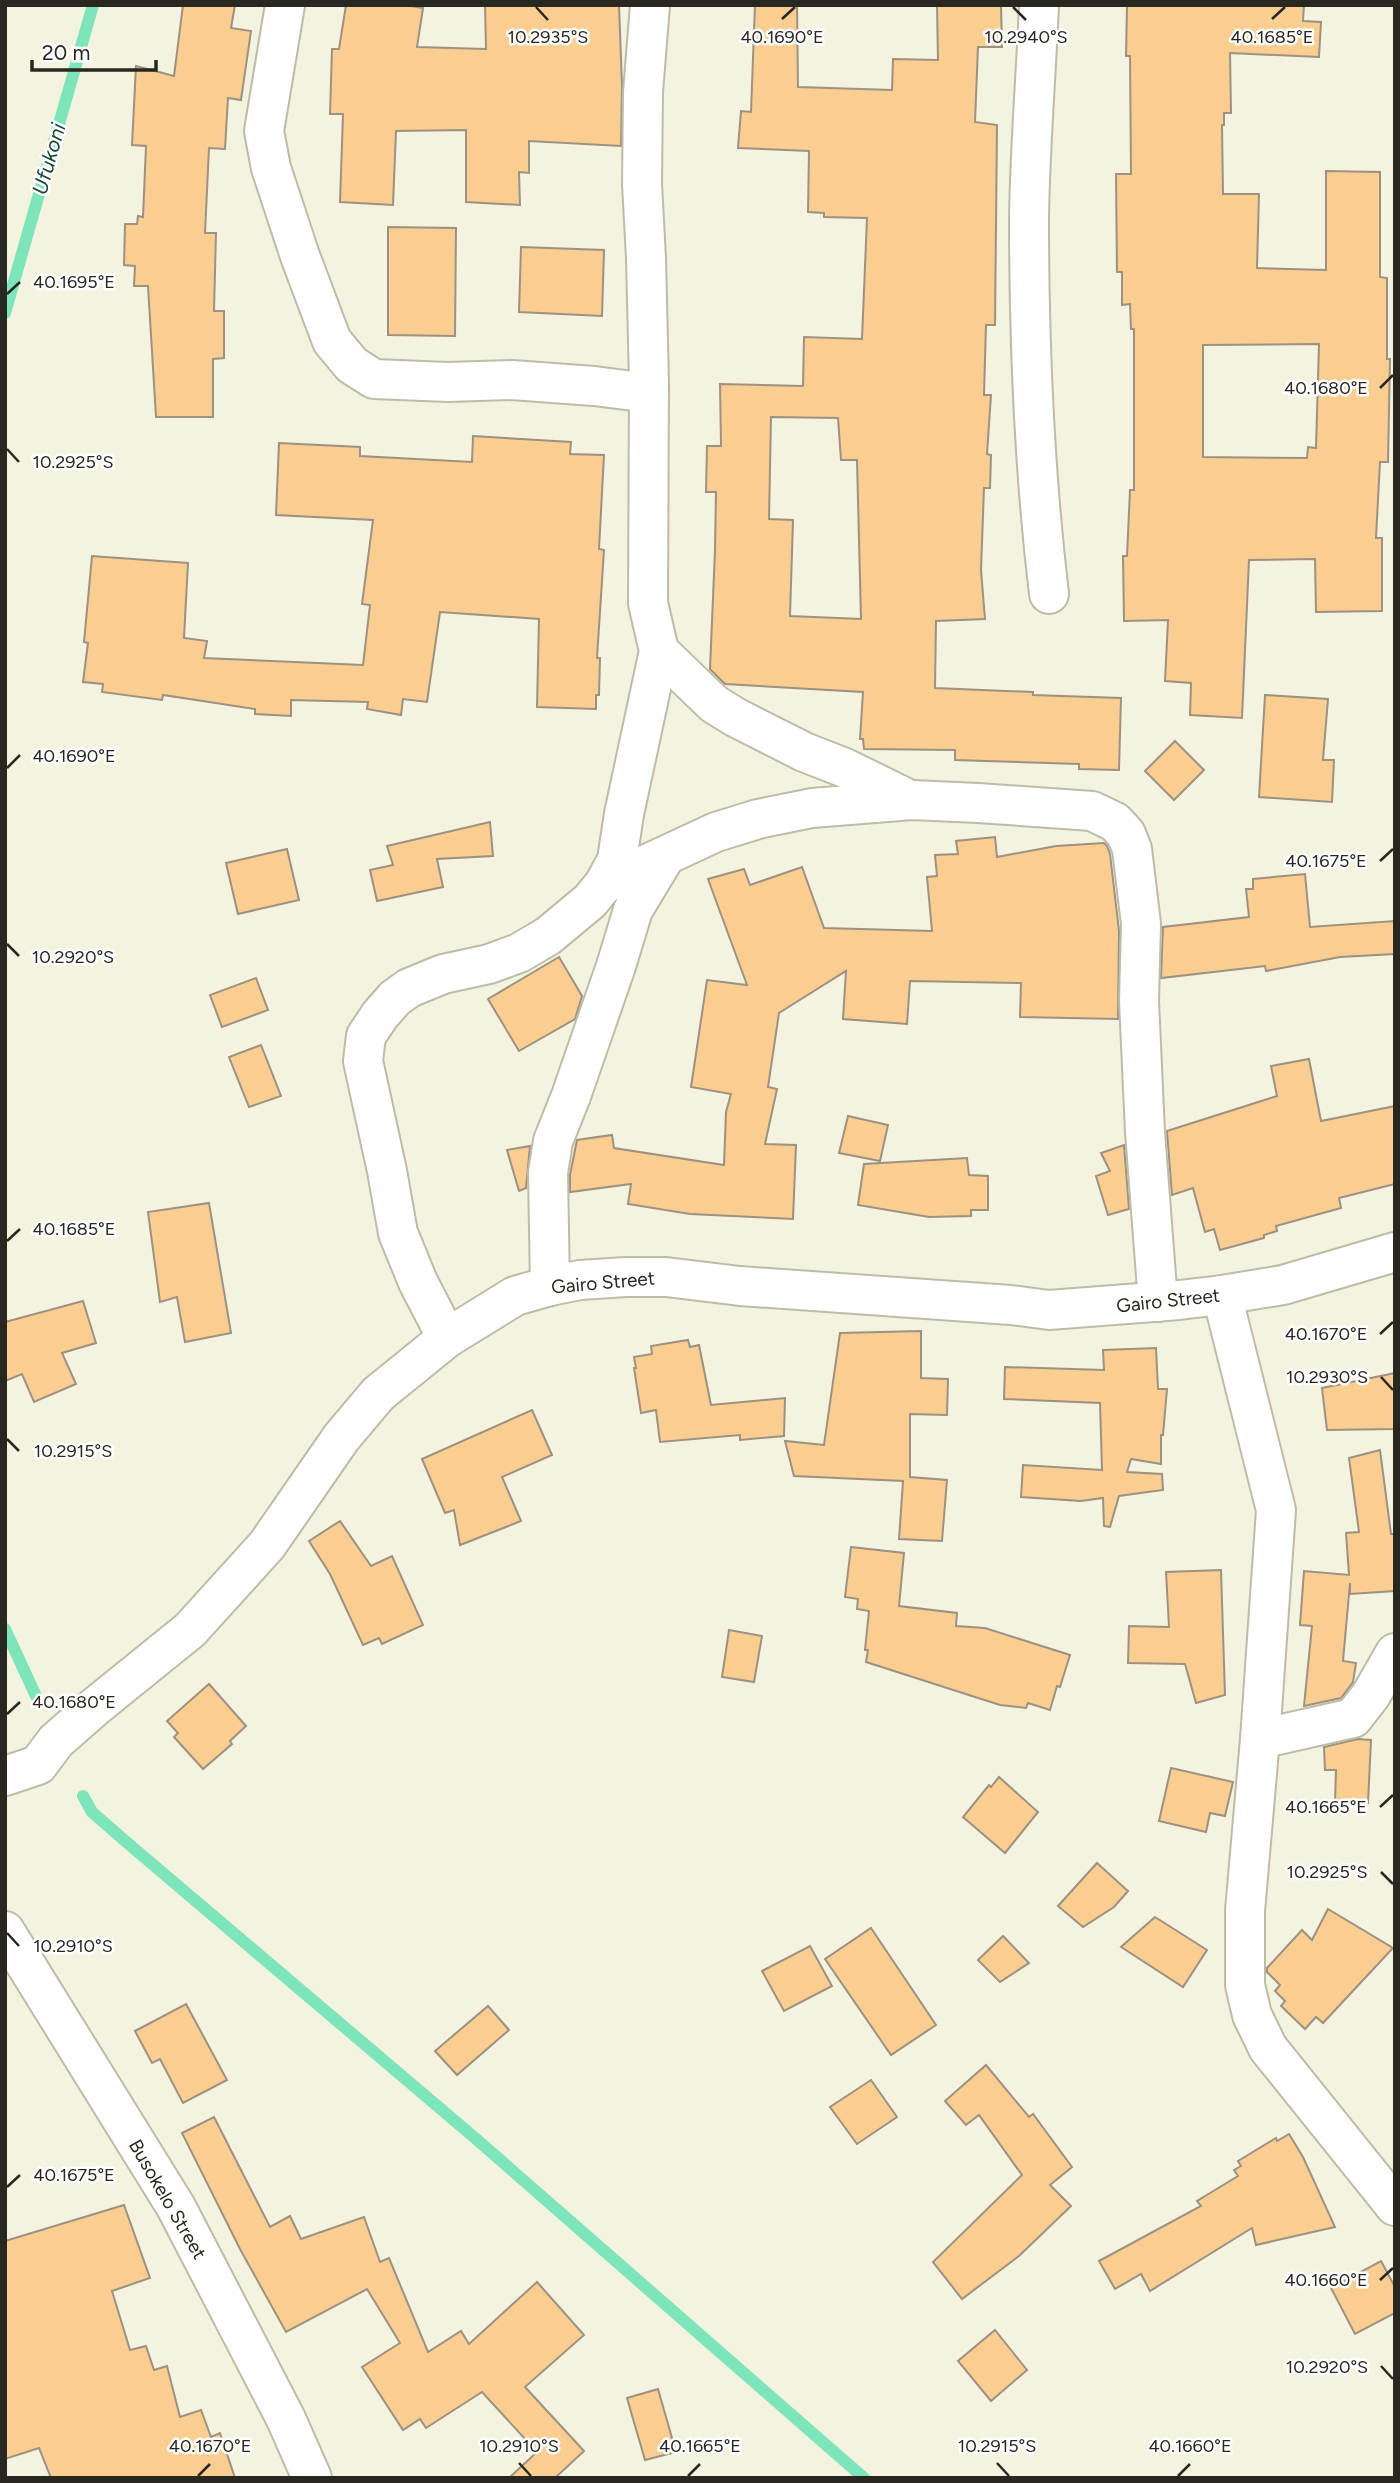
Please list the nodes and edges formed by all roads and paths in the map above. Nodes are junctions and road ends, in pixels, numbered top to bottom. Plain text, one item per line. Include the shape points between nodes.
1 (285, 5) edge
2 (650, 5) edge
3 (1039, 5) edge
4 (649, 393) junction
5 (1049, 594) dead end
6 (659, 651) junction
7 (912, 800) junction
8 (665, 857) junction
9 (604, 884) junction
10 (1395, 1252) edge
11 (550, 1286) junction
12 (1222, 1295) junction
13 (1158, 1302) junction
14 (447, 1338) junction
15 (1395, 1653) edge
16 (1261, 1739) junction
17 (5, 1776) edge
18 (5, 1931) edge
19 (1395, 2206) edge
20 (312, 2478) edge

1 - 4 street via 264,131 271,168 327,329 352,365 374,379 512,380
2 - 4 street via 642,184
3 - 5 street via 1029,216 1032,416
4 - 6 street via 648,603
6 - 7 street via 714,705
6 - 9 street via 617,860
7 - 8 street via 811,808 758,819 716,832
7 - 13 street via 1092,811 1115,822 1126,834 1141,924 1139,1000
8 - 9 street
8 - 11 street via 633,909 553,1141 548,1173
9 - 14 street via 548,936 519,953 409,988 395,998 366,1036 363,1061 398,1233
10 - 12 street, Gairo Street via 1283,1285
11 - 13 street, Gairo Street via 603,1278 666,1277 1048,1310
11 - 14 street, Gairo Street via 515,1296
12 - 13 street, Gairo Street
12 - 16 street via 1276,1510
14 - 17 street, Gairo Street via 378,1394 341,1438 267,1545 190,1630 56,1741 38,1765
15 - 16 street via 1353,1718
16 - 19 street via 1245,1911 1245,1985 1252,2015 1268,2048
18 - 20 street, Busokelo Street via 176,2207

